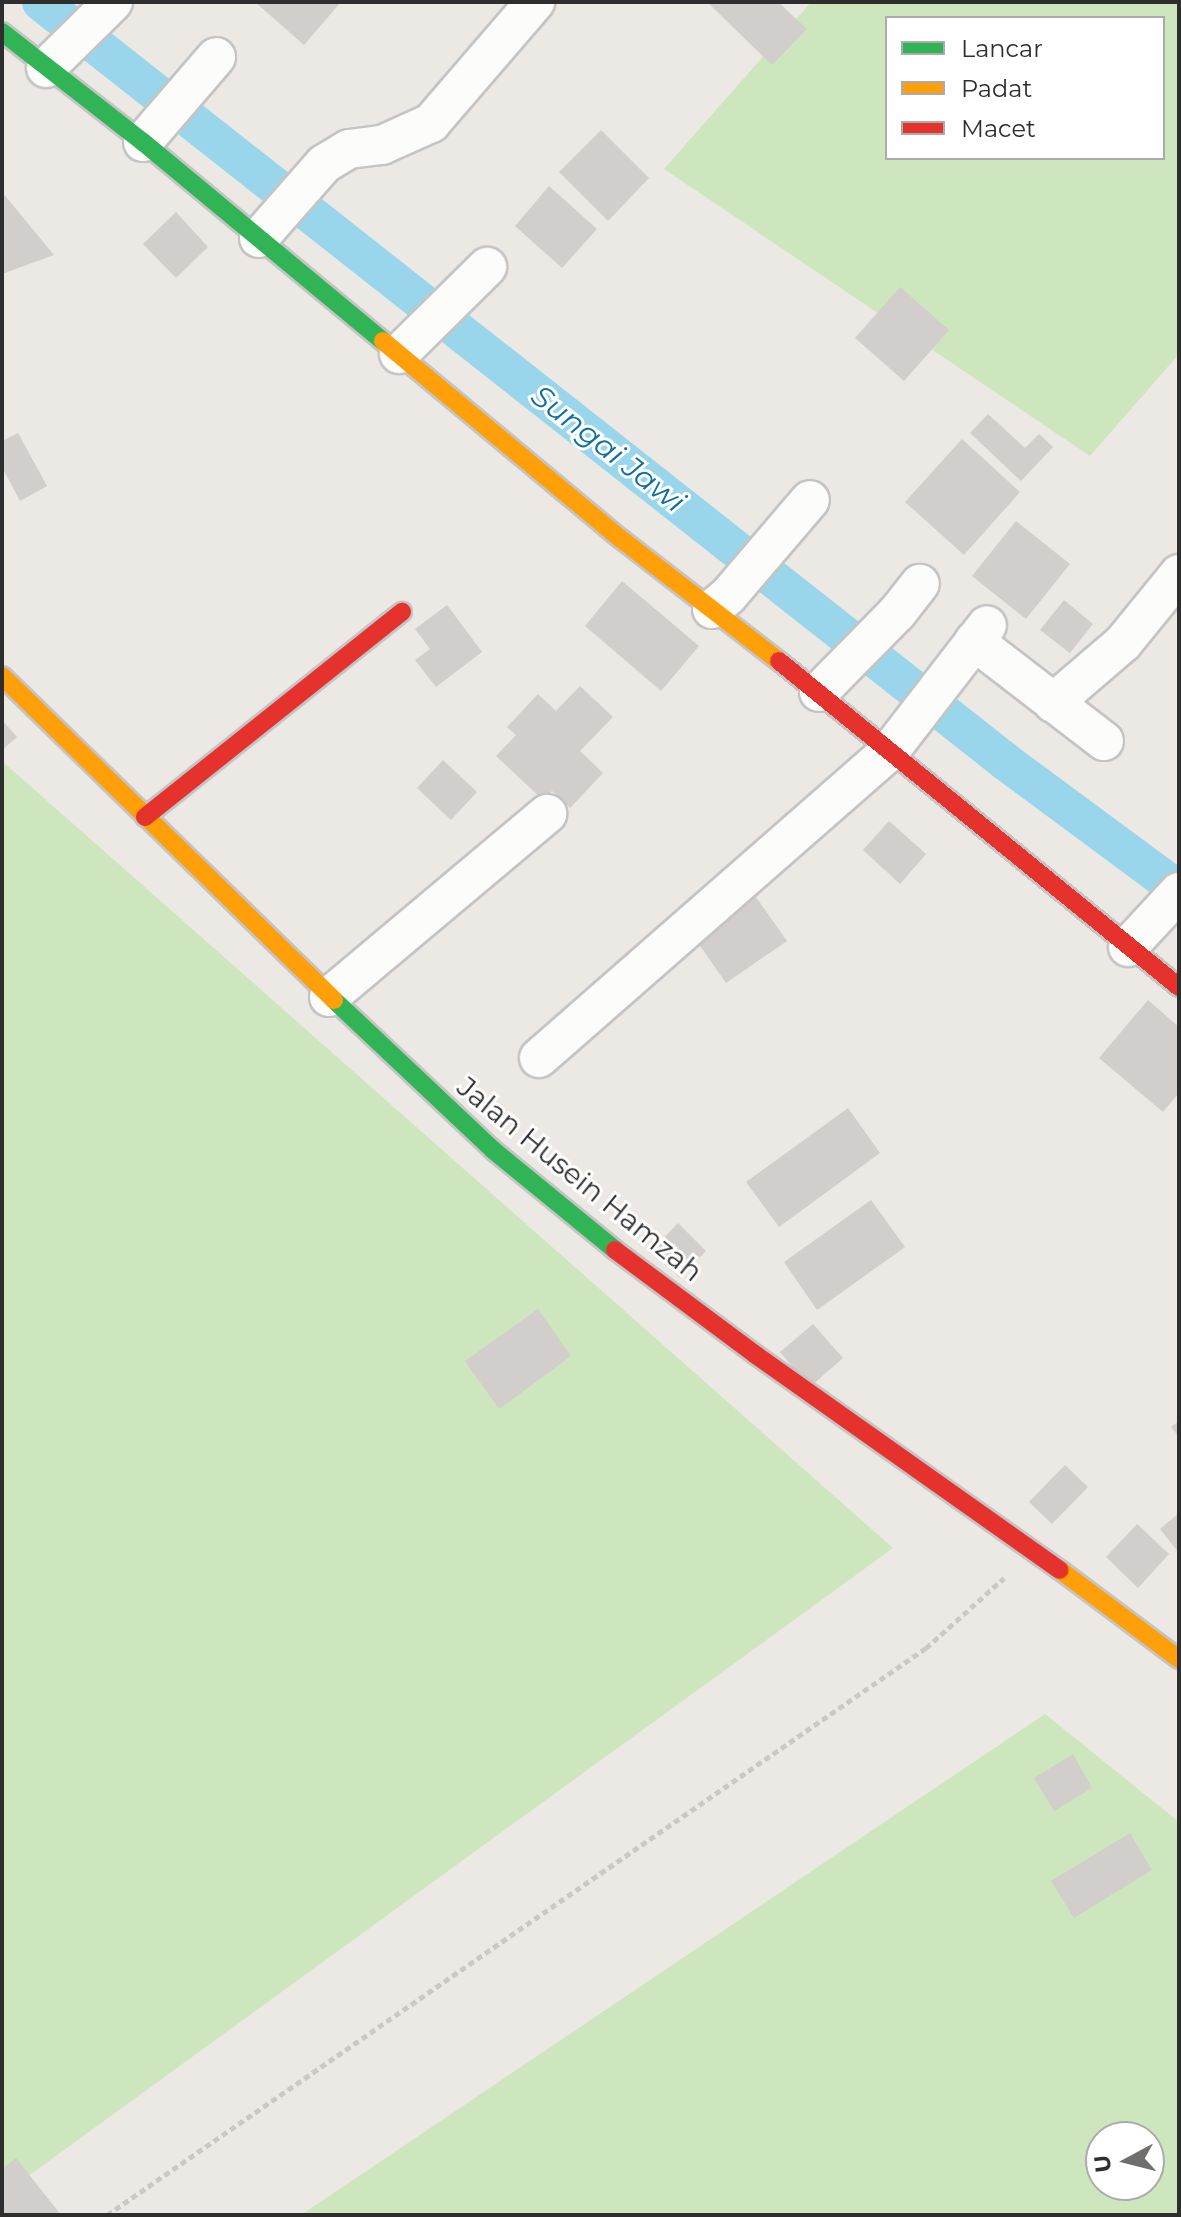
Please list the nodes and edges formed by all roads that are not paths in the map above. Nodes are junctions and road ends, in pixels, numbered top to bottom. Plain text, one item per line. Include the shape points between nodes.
1 (535, 2) edge
2 (112, 3) edge
3 (2, 32) edge
4 (53, 61) junction
5 (209, 65) dead end
6 (148, 136) junction
7 (267, 230) junction
8 (487, 267) dead end
9 (406, 348) junction
10 (810, 500) dead end
11 (1179, 574) edge
12 (909, 598) dead end
13 (720, 603) junction
14 (402, 612) dead end
15 (2, 676) edge
16 (830, 683) junction
17 (1053, 703) junction
18 (898, 741) junction
19 (1104, 741) dead end
20 (547, 814) dead end
21 (145, 817) junction
22 (1179, 892) edge
23 (1137, 937) junction
24 (1179, 987) edge
25 (329, 997) junction
26 (539, 1058) dead end
27 (1171, 1642) edge

1 - 7 street via 431,123 382,145 349,149 324,164
2 - 4 street
3 - 4 street
4 - 6 street
5 - 6 street
6 - 7 street
7 - 9 street
8 - 9 street
9 - 13 street via 621,539
10 - 13 street
11 - 17 street via 1123,643
12 - 16 street
13 - 16 street
14 - 21 street
15 - 21 street, Jalan Husein Hamzah
16 - 18 street
17 - 18 street via 981,633
17 - 19 street
18 - 23 street
18 - 26 street
20 - 25 street
21 - 25 street, Jalan Husein Hamzah
22 - 23 street
23 - 24 street
25 - 27 street, Jalan Husein Hamzah via 493,1150 602,1240 756,1355

